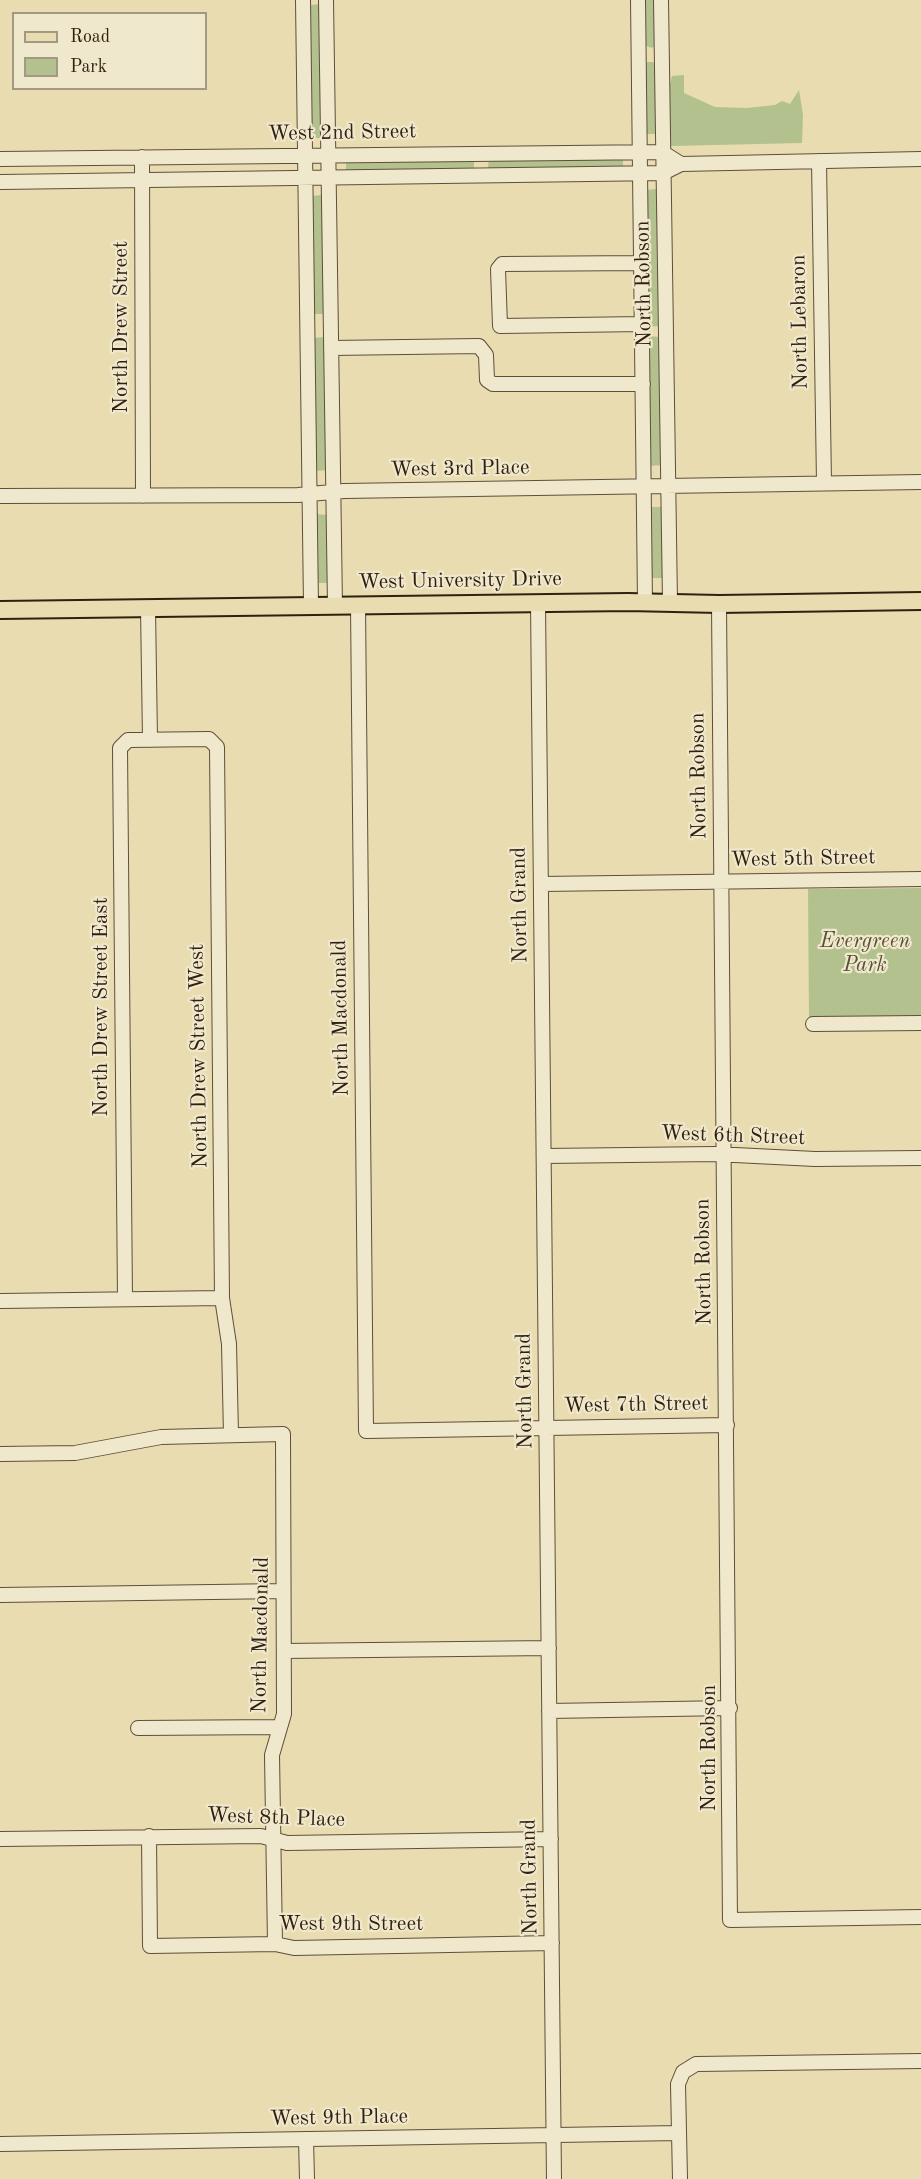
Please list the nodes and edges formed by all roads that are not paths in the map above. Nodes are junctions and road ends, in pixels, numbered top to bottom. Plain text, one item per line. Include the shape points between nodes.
1 (303, 0) edge
2 (326, 0) edge
3 (638, 0) edge
4 (661, 0) edge
5 (641, 152) junction
6 (662, 152) junction
7 (329, 154) junction
8 (306, 155) junction
9 (142, 157) junction
10 (0, 159) edge
11 (921, 159) edge
12 (819, 161) junction
13 (681, 164) junction
14 (642, 173) junction
15 (663, 173) junction
16 (307, 179) junction
17 (329, 179) junction
18 (142, 180) junction
19 (0, 182) edge
20 (642, 263) junction
21 (308, 324) junction
22 (330, 324) junction
23 (643, 324) junction
24 (331, 348) junction
25 (643, 384) junction
26 (921, 482) edge
27 (824, 483) junction
28 (644, 487) junction
29 (668, 487) junction
30 (332, 492) junction
31 (310, 494) junction
32 (0, 496) edge
33 (143, 496) junction
34 (921, 601) edge
35 (645, 602) junction
36 (670, 602) junction
37 (538, 603) junction
38 (719, 604) junction
39 (311, 605) junction
40 (335, 605) junction
41 (358, 605) junction
42 (148, 608) junction
43 (0, 610) edge
44 (150, 740) junction
45 (921, 879) edge
46 (722, 882) junction
47 (541, 884) junction
48 (921, 1023) edge
49 (813, 1024) dead end
50 (724, 1155) junction
51 (544, 1156) junction
52 (921, 1158) edge
53 (222, 1298) junction
54 (125, 1299) junction
55 (0, 1301) edge
56 (727, 1425) junction
57 (547, 1428) junction
58 (366, 1431) joint
59 (231, 1435) junction
60 (0, 1454) edge
61 (283, 1591) junction
62 (0, 1594) edge
63 (549, 1648) junction
64 (284, 1652) junction
65 (730, 1708) junction
66 (549, 1711) junction
67 (280, 1727) junction
68 (138, 1728) dead end
69 (149, 1836) junction
70 (0, 1839) edge
71 (273, 1839) junction
72 (551, 1839) junction
73 (921, 1917) edge
74 (552, 1943) junction
75 (275, 1944) junction
76 (921, 2061) edge
77 (679, 2133) junction
78 (553, 2135) junction
79 (306, 2139) junction
80 (0, 2144) edge
81 (307, 2179) edge
82 (554, 2179) edge
83 (680, 2179) edge

1 - 8 street
2 - 7 street
3 - 5 street, North Robson
4 - 6 street, North Robson
5 - 6 street, West 2nd Street
5 - 7 street, West 2nd Street
5 - 14 street, North Robson
6 - 13 street
6 - 15 street, North Robson
7 - 8 street, West 2nd Street
7 - 17 street
8 - 9 street, West 2nd Street
8 - 16 street
9 - 10 street, West 2nd Street
9 - 18 street, North Drew Street
11 - 12 street
12 - 13 street
12 - 27 street, North Lebaron
13 - 15 street
14 - 15 street
14 - 17 street
14 - 20 street, North Robson
15 - 29 street, North Robson
16 - 17 street
16 - 18 street
16 - 21 street
17 - 22 street
18 - 19 street
18 - 33 street, North Drew Street
20 - 23 street, North Robson
20 - 23 street via 502,264 498,269 500,326
21 - 22 street
21 - 31 street
22 - 24 street
23 - 25 street, North Robson
24 - 25 street via 479,346 486,354 487,380 493,384
24 - 30 street
25 - 28 street, North Robson
26 - 27 street, West 3rd Place
27 - 29 street, West 3rd Place
28 - 29 street, West 3rd Place
28 - 30 street, West 3rd Place
28 - 35 street, North Robson
29 - 36 street, North Robson
30 - 31 street, West 3rd Place
30 - 40 street
31 - 33 street, West 3rd Place
31 - 39 street
32 - 33 street, West 3rd Place
34 - 38 main road, West University Drive
35 - 36 main road, West University Drive
35 - 37 main road, West University Drive
36 - 38 main road, West University Drive
37 - 41 main road, West University Drive
37 - 47 street, North Grand
38 - 46 street, North Robson
39 - 40 main road, West University Drive
39 - 42 main road, West University Drive
40 - 41 main road, West University Drive
41 - 58 street, North Macdonald
42 - 43 main road, West University Drive
42 - 44 street
44 - 53 street, North Drew Street West via 209,739 217,747
44 - 54 street, North Drew Street East via 128,740 120,748
45 - 46 street, West 5th Street
46 - 47 street, West 5th Street
46 - 50 street, North Robson
47 - 51 street, North Grand
48 - 49 street
50 - 51 street, West 6th Street
50 - 52 street, West 6th Street
50 - 56 street, North Robson
51 - 57 street, North Grand
53 - 54 street
53 - 59 street, North Drew Street West via 230,1344
54 - 55 street
56 - 57 street, West 7th Street
56 - 65 street, North Robson
57 - 58 street, West 7th Street
57 - 63 street, North Grand
59 - 60 street via 161,1437 75,1453
59 - 61 street, North Macdonald via 283,1434
61 - 62 street
61 - 64 street, North Macdonald
63 - 64 street
63 - 66 street, North Grand
64 - 67 street, North Macdonald via 284,1714
65 - 66 street
65 - 73 street, North Robson via 730,1920
66 - 72 street, North Grand
67 - 68 street
67 - 71 street, North Macdonald via 272,1755
69 - 70 street, West 8th Place
69 - 71 street, West 8th Place
69 - 75 street, West 9th Street via 150,1946
71 - 72 street, West 8th Place via 287,1843
71 - 75 street, North Macdonald
72 - 74 street, North Grand
74 - 75 street, West 9th Street via 294,1948
74 - 78 street, North Grand
76 - 77 street via 696,2064 683,2072 678,2084
77 - 78 street, West 9th Place
77 - 83 street
78 - 79 street, West 9th Place
78 - 82 street, North Grand
79 - 80 street, West 9th Place
79 - 81 street

